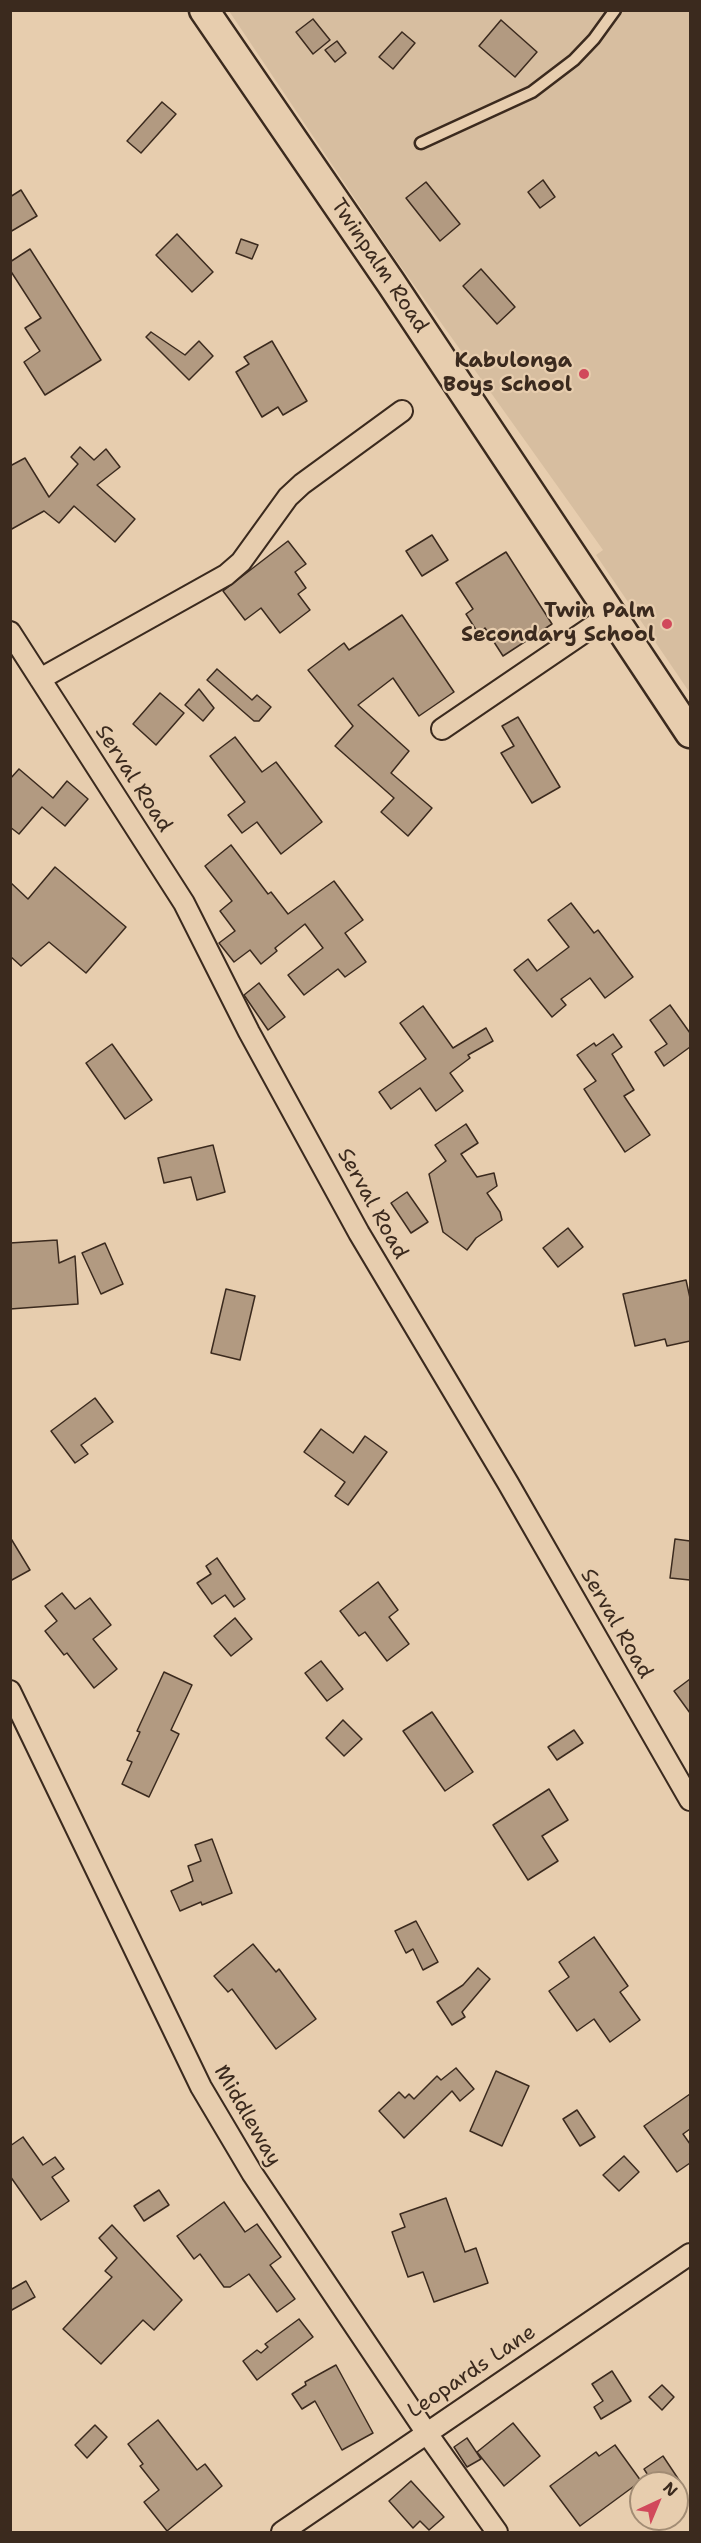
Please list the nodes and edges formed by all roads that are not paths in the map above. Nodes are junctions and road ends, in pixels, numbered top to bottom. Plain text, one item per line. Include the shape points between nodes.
1 (204, 10) edge
2 (615, 10) edge
3 (421, 143) dead end
4 (402, 411) dead end
5 (611, 614) junction
6 (10, 632) edge
7 (39, 679) junction
8 (442, 729) dead end
9 (690, 733) edge
10 (10, 1691) edge
11 (690, 1800) edge
12 (690, 2254) edge
13 (426, 2432) junction
14 (282, 2532) edge
15 (498, 2532) edge

1 - 5 main road, Twinpalm Road
2 - 3 lane via 573,60 532,92
4 - 7 street via 288,497 241,562 226,575
5 - 8 street
5 - 9 main road, Twinpalm Road
6 - 7 street, Serval Road
7 - 11 street, Serval Road via 184,903 249,1032 359,1233
10 - 13 street, Middleway via 201,2087 252,2173
12 - 13 street, Leopards Lane
13 - 14 street, Leopards Lane
13 - 15 street, Middleway

